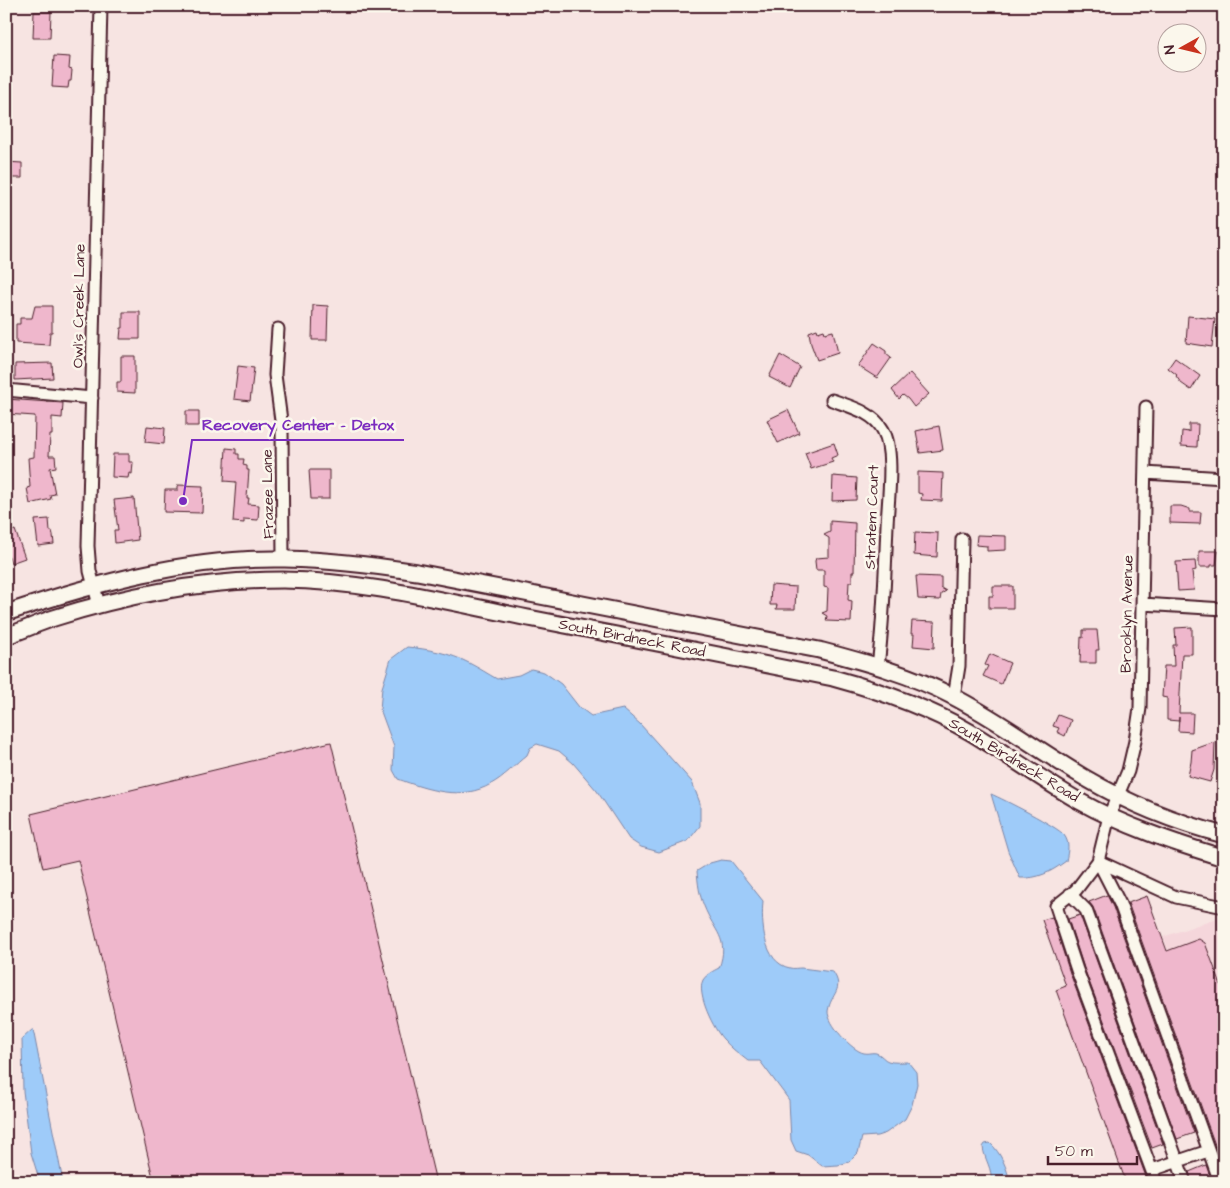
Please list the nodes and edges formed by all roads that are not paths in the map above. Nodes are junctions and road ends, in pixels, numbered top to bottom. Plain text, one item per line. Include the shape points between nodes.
1 (101, 6) edge
2 (278, 328) dead end
3 (6, 390) edge
4 (92, 398) junction
5 (832, 400) dead end
6 (1146, 407) dead end
7 (1145, 473) junction
8 (1224, 478) edge
9 (962, 539) dead end
10 (283, 559) junction
11 (94, 585) junction
12 (1142, 604) junction
13 (99, 605) junction
14 (1224, 609) edge
15 (6, 613) edge
16 (6, 636) edge
17 (878, 666) junction
18 (954, 697) junction
19 (1117, 794) junction
20 (1109, 816) junction
21 (1224, 835) edge
22 (1224, 858) edge
23 (1098, 861) junction
24 (1070, 894) junction
25 (1224, 907) edge
26 (1208, 1151) junction
27 (1177, 1162) junction
28 (1152, 1170) junction
29 (1156, 1182) edge
30 (1184, 1182) edge
31 (1220, 1182) edge

1 - 4 street, Owl's Creek Lane
2 - 10 street, Frazee Lane via 275,376 282,428
3 - 4 street
4 - 11 street, Owl's Creek Lane via 88,546
5 - 17 street, Stratem Court via 873,418 888,440 883,619
6 - 7 street, Brooklyn Avenue
7 - 8 street
7 - 12 street, Brooklyn Avenue
9 - 18 street via 959,666
10 - 11 main road, South Birdneck Road via 188,565
10 - 17 main road, South Birdneck Road via 357,563 417,572 819,650
11 - 13 street, Owl's Creek Lane
11 - 15 main road, South Birdneck Road
12 - 14 street
12 - 19 street, Brooklyn Avenue via 1140,708 1128,771
13 - 16 main road, South Birdneck Road
13 - 20 main road, South Birdneck Road via 222,583 284,580 356,586 814,674 876,689 942,717
17 - 18 main road, South Birdneck Road
18 - 19 main road, South Birdneck Road
19 - 20 street, Brooklyn Avenue
19 - 21 main road, South Birdneck Road
20 - 22 main road, South Birdneck Road
20 - 23 street, Brooklyn Avenue
23 - 24 street
23 - 25 street via 1176,896
23 - 26 street via 1120,904
24 - 27 street via 1086,910
24 - 28 street via 1056,906
26 - 27 street
26 - 31 street
27 - 28 street
27 - 30 street
28 - 29 street

